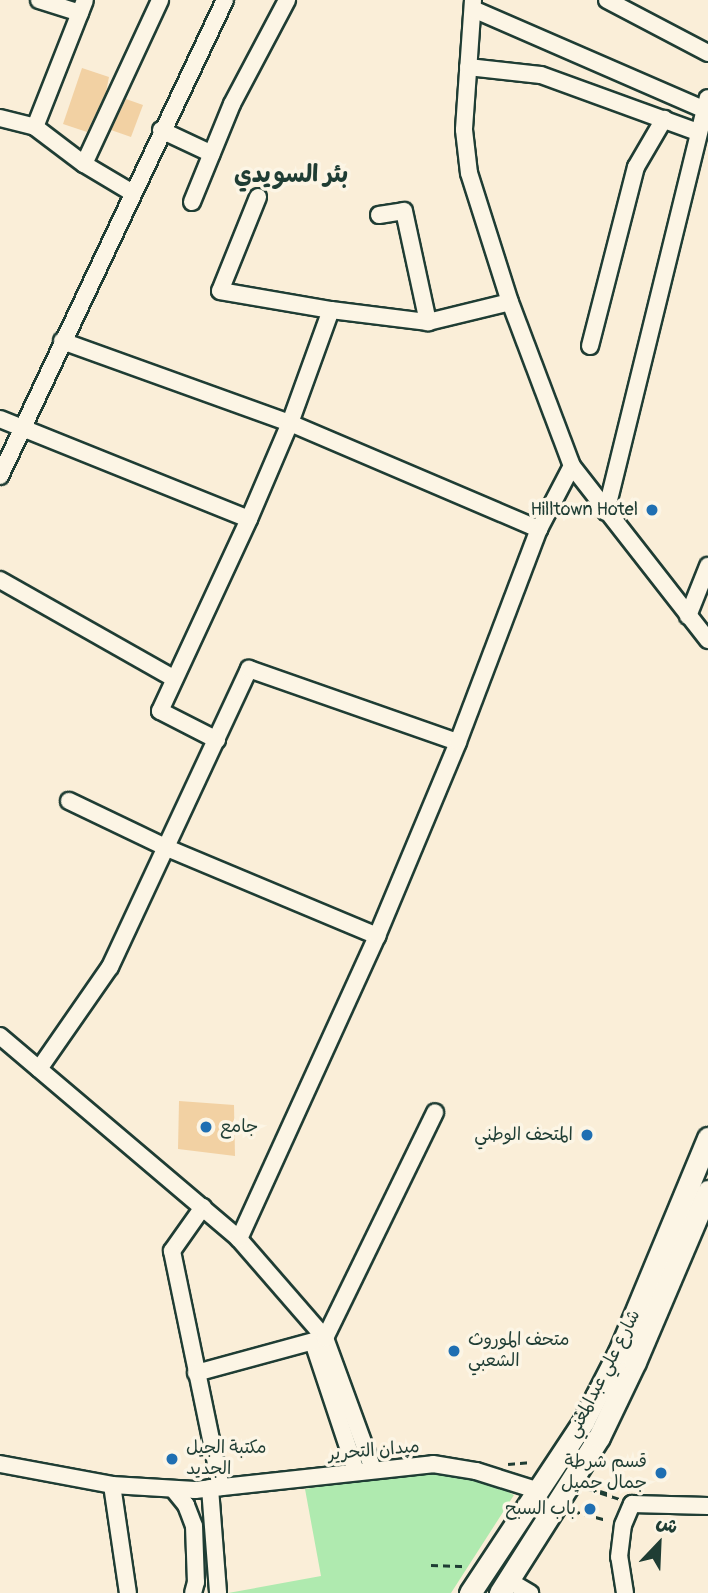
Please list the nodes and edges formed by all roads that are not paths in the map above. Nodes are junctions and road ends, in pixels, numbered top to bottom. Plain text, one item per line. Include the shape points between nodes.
1 (39, 0) edge
2 (160, 0) edge
3 (225, 0) edge
4 (287, 0) edge
5 (607, 0) edge
6 (473, 5) edge
7 (82, 6) edge
8 (708, 52) edge
9 (468, 66) junction
10 (707, 104) edge
11 (0, 118) edge
12 (664, 120) junction
13 (35, 127) junction
14 (160, 130) junction
15 (698, 132) junction
16 (212, 154) junction
17 (84, 164) junction
18 (131, 192) junction
19 (258, 197) dead end
20 (192, 202) dead end
21 (379, 215) dead end
22 (510, 302) junction
23 (331, 310) junction
24 (428, 322) junction
25 (62, 341) junction
26 (590, 346) dead end
27 (0, 419) edge
28 (290, 423) junction
29 (22, 428) junction
30 (572, 466) junction
31 (0, 476) edge
32 (606, 512) junction
33 (249, 519) junction
34 (539, 529) junction
35 (708, 566) edge
36 (0, 580) edge
37 (688, 616) junction
38 (708, 640) edge
39 (173, 678) junction
40 (217, 740) junction
41 (458, 742) junction
42 (69, 801) dead end
43 (167, 848) junction
44 (377, 936) junction
45 (0, 1036) edge
46 (39, 1069) junction
47 (435, 1112) dead end
48 (708, 1138) edge
49 (708, 1191) edge
50 (203, 1207) junction
51 (239, 1239) junction
52 (319, 1340) junction
53 (196, 1373) junction
54 (0, 1464) edge
55 (373, 1469) junction
56 (356, 1471) junction
57 (112, 1485) junction
58 (216, 1487) junction
59 (173, 1489) junction
60 (539, 1491) junction
61 (708, 1506) edge
62 (504, 1587) edge
63 (128, 1593) edge
64 (193, 1593) edge
65 (218, 1593) edge
66 (470, 1593) edge
67 (530, 1593) edge
68 (625, 1593) edge

1 - 7 street
2 - 17 street
3 - 14 street
4 - 16 street via 232,104
5 - 8 street
6 - 9 street
6 - 10 street
7 - 13 street
9 - 12 street via 541,75
9 - 22 street via 464,130 469,173
10 - 15 street
11 - 13 street
12 - 15 street
12 - 26 street via 636,167
13 - 17 street
14 - 16 street
14 - 18 street
15 - 32 street
16 - 20 street
17 - 18 street
18 - 25 street
19 - 23 street via 220,291
21 - 24 street via 404,211
22 - 24 street
22 - 30 street
23 - 24 street
23 - 28 street
25 - 28 street
25 - 29 street
27 - 29 street
28 - 33 street
28 - 34 street
29 - 31 street
29 - 33 street
30 - 32 street
30 - 34 street
32 - 37 street
33 - 39 street
34 - 41 street
35 - 37 street
36 - 39 street
37 - 38 street
39 - 40 street via 160,711
40 - 41 street via 248,669
40 - 43 street
41 - 44 street
42 - 43 street
43 - 44 street
43 - 46 street via 110,967
44 - 51 street
45 - 46 street
46 - 50 street
47 - 52 street
48 - 60 main road, شارع علي عبدالمغني via 619,1352 583,1422
49 - 62 main road, شارع علي عبدالمغني via 599,1437
50 - 51 street
50 - 53 street via 172,1251
51 - 52 street
52 - 53 street
52 - 55 street
52 - 56 street
53 - 58 street
54 - 57 street, ميدان التحرير
55 - 56 street, ميدان التحرير
55 - 60 street, ميدان التحرير via 433,1464
56 - 58 street, ميدان التحرير
57 - 59 street, ميدان التحرير
57 - 63 street
58 - 59 street, ميدان التحرير
58 - 65 street
59 - 64 street via 186,1505 194,1527
60 - 66 main road, شارع علي عبدالمغني
61 - 68 street via 632,1504 619,1557
62 - 67 street

